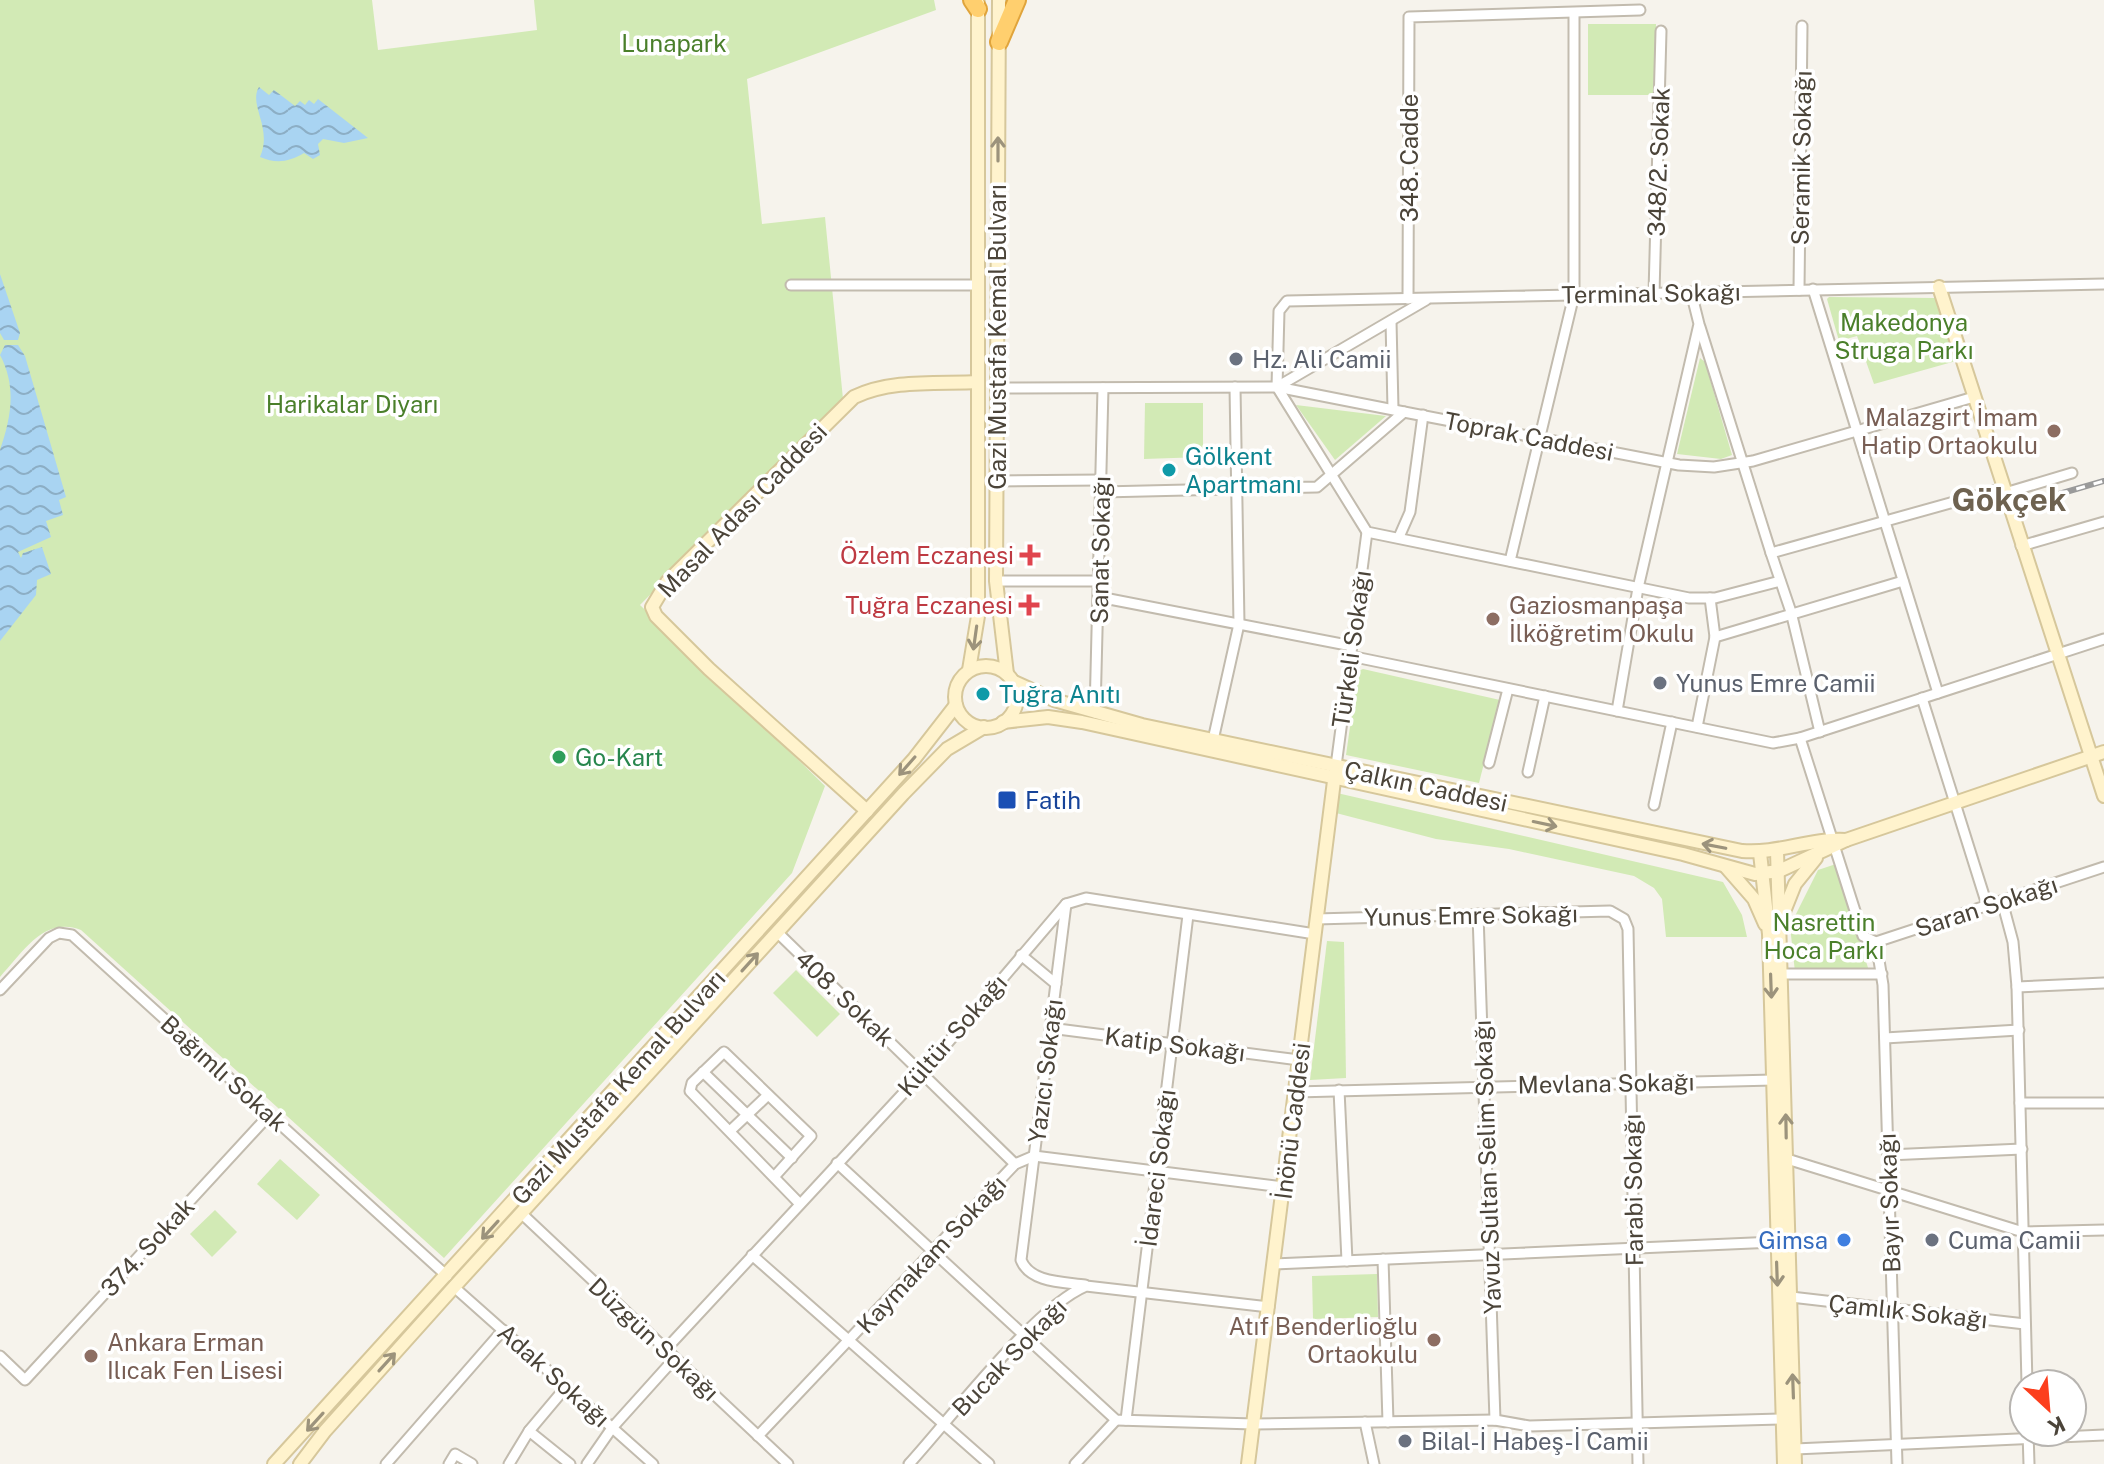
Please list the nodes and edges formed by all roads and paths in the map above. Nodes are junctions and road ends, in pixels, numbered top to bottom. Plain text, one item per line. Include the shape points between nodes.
1 (999, 0) edge
2 (1017, 0) edge
3 (976, 3) edge
4 (1640, 10) dead end
5 (1574, 14) junction
6 (1802, 26) dead end
7 (1661, 31) dead end
8 (999, 42) junction
9 (2104, 284) edge
10 (791, 285) dead end
11 (978, 285) junction
12 (1939, 287) junction
13 (1813, 289) junction
14 (1799, 290) junction
15 (1691, 292) junction
16 (1654, 293) junction
17 (1574, 295) junction
18 (1430, 298) junction
19 (1408, 299) junction
20 (1391, 321) junction
21 (1699, 324) junction
22 (978, 382) junction
23 (1235, 387) junction
24 (1277, 387) junction
25 (997, 388) junction
26 (1103, 388) junction
27 (1974, 397) junction
28 (1393, 409) junction
29 (1404, 412) junction
30 (1423, 415) junction
31 (1857, 431) junction
32 (1541, 438) junction
33 (1665, 462) junction
34 (1742, 464) junction
35 (2072, 473) dead end
36 (1333, 476) junction
37 (1102, 480) junction
38 (996, 481) junction
39 (1236, 490) junction
40 (2004, 491) junction
41 (1102, 492) junction
42 (1884, 521) junction
43 (2104, 522) edge
44 (1367, 532) junction
45 (1399, 537) junction
46 (2021, 546) junction
47 (1771, 553) junction
48 (1510, 561) junction
49 (996, 581) junction
50 (1099, 581) junction
51 (1780, 581) junction
52 (1903, 581) junction
53 (1638, 588) junction
54 (1099, 597) junction
55 (1710, 598) junction
56 (1791, 612) junction
57 (1239, 624) junction
58 (1715, 637) junction
59 (2104, 639) edge
60 (1351, 651) junction
61 (2056, 655) junction
62 (969, 670) junction
63 (1010, 678) junction
64 (1508, 689) junction
65 (1938, 693) junction
66 (1545, 696) junction
67 (1922, 698) junction
68 (956, 705) junction
69 (1617, 711) junction
70 (1095, 713) junction
71 (1003, 722) junction
72 (1672, 722) junction
73 (984, 727) junction
74 (1697, 727) junction
75 (1820, 732) junction
76 (1800, 738) junction
77 (1213, 740) junction
78 (2104, 752) edge
79 (2090, 756) junction
80 (1489, 763) dead end
81 (1335, 772) junction
82 (1528, 772) dead end
83 (2104, 796) edge
84 (1954, 800) junction
85 (1654, 805) dead end
86 (867, 811) junction
87 (1838, 842) junction
88 (1777, 851) junction
89 (1760, 853) junction
90 (1819, 855) junction
91 (1726, 867) junction
92 (2104, 867) edge
93 (1779, 871) junction
94 (1762, 874) junction
95 (2002, 901) junction
96 (1066, 904) junction
97 (1987, 905) junction
98 (1478, 914) junction
99 (1188, 915) junction
100 (1782, 917) junction
101 (1623, 918) joint
102 (1316, 919) junction
103 (777, 932) junction
104 (1315, 934) junction
105 (1769, 934) junction
106 (1872, 941) junction
107 (1021, 955) junction
108 (1783, 974) junction
109 (1882, 974) junction
110 (2104, 983) edge
111 (1056, 984) junction
112 (2017, 987) junction
113 (0, 990) edge
114 (1050, 1028) junction
115 (2019, 1030) junction
116 (1885, 1038) junction
117 (1172, 1044) junction
118 (1299, 1060) junction
119 (703, 1072) junction
120 (922, 1073) junction
121 (1773, 1080) junction
122 (1631, 1083) junction
123 (1484, 1086) junction
124 (1339, 1090) junction
125 (1295, 1092) junction
126 (768, 1095) junction
127 (2020, 1103) junction
128 (2104, 1103) edge
129 (270, 1114) junction
130 (748, 1115) junction
131 (730, 1131) junction
132 (2022, 1149) junction
133 (1888, 1155) junction
134 (1034, 1156) junction
135 (792, 1158) junction
136 (1787, 1159) junction
137 (837, 1163) junction
138 (1015, 1164) junction
139 (1156, 1171) junction
140 (774, 1177) junction
141 (1283, 1187) junction
142 (1889, 1191) junction
143 (799, 1203) junction
144 (521, 1213) junction
145 (2104, 1230) edge
146 (2023, 1232) junction
147 (1775, 1242) junction
148 (1634, 1249) junction
149 (933, 1251) junction
150 (752, 1255) junction
151 (1490, 1256) junction
152 (1383, 1259) junction
153 (1347, 1261) junction
154 (1274, 1264) junction
155 (451, 1282) junction
156 (1086, 1286) junction
157 (1141, 1292) junction
158 (1791, 1297) junction
159 (1269, 1307) junction
160 (1893, 1309) junction
161 (2025, 1324) junction
162 (503, 1330) junction
163 (1024, 1336) junction
164 (849, 1340) junction
165 (666, 1349) junction
166 (0, 1356) edge
167 (675, 1358) junction
168 (2026, 1368) edge
169 (566, 1387) junction
170 (1781, 1419) junction
171 (1121, 1420) junction
172 (1495, 1420) junction
173 (1365, 1422) junction
174 (1388, 1422) junction
175 (1637, 1423) junction
176 (1254, 1424) junction
177 (944, 1425) junction
178 (612, 1428) junction
179 (529, 1431) junction
180 (758, 1436) junction
181 (2008, 1437) edge
182 (1896, 1444) junction
183 (1795, 1449) junction
184 (274, 1464) edge
185 (300, 1464) edge
186 (386, 1464) edge
187 (449, 1464) edge
188 (472, 1464) edge
189 (509, 1464) edge
190 (570, 1464) edge
191 (587, 1464) edge
192 (653, 1464) edge
193 (788, 1464) edge
194 (909, 1464) edge
195 (989, 1464) edge
196 (1075, 1464) edge
197 (1248, 1464) edge
198 (1374, 1464) edge
199 (1638, 1464) edge
200 (1784, 1464) edge
201 (1795, 1464) edge
202 (1897, 1464) edge

1 - 8 main road, Gazi Mustafa Kemal Bulvarı
2 - 8 highway
3 - 11 main road, Gazi Mustafa Kemal Bulvarı
4 - 5 street
5 - 17 street
5 - 19 street, 348. Cadde via 1409,17
6 - 14 street, Seramik Sokağı
7 - 16 street, 348/2. Sokak
25 -> 8 main road, Gazi Mustafa Kemal Bulvarı
9 - 12 street, Terminal Sokağı
10 - 11 street
11 - 22 main road, Gazi Mustafa Kemal Bulvarı
12 - 13 street, Terminal Sokağı
12 - 27 main road
13 - 14 street, Terminal Sokağı
13 - 31 street
14 - 15 street, Terminal Sokağı
15 - 16 street, Terminal Sokağı
15 - 21 street
16 - 17 street, Terminal Sokağı
17 - 18 street, Terminal Sokağı
17 - 32 street
18 - 19 street, Terminal Sokağı
18 - 20 street
19 - 24 street, Terminal Sokağı via 1281,305
20 - 24 street
20 - 28 street
21 - 33 street
21 - 34 street
22 -> 62 main road, Gazi Mustafa Kemal Bulvarı via 978,616
22 - 86 main road, Masal Adası Caddesi via 870,389 854,397 667,582 652,607 709,669
23 - 24 street, Toprak Caddesi
23 - 26 street, Toprak Caddesi
23 - 39 street
24 - 28 street, Toprak Caddesi
24 - 36 street
25 - 26 street, Toprak Caddesi
25 - 38 main road, Gazi Mustafa Kemal Bulvarı
26 - 37 street, Sanat Sokağı
27 - 31 street, Toprak Caddesi
27 - 40 main road
28 - 29 street, Toprak Caddesi
29 - 30 street, Toprak Caddesi
29 - 36 street
30 - 32 street, Toprak Caddesi
30 - 45 street via 1410,512
31 - 34 street, Toprak Caddesi
31 - 42 street
32 - 33 street, Toprak Caddesi
32 - 48 street
33 - 34 street, Toprak Caddesi
33 - 53 street
34 - 47 street
35 - 40 street
36 - 39 street via 1308,489
36 - 44 street
37 - 38 street
37 - 41 street, Sanat Sokağı
38 - 49 main road, Gazi Mustafa Kemal Bulvarı
39 - 41 street
39 - 57 street
40 - 42 street
40 - 46 main road
41 - 50 street, Sanat Sokağı
42 - 47 street
42 - 52 street
43 - 46 street
44 - 45 street
44 - 60 street, Türkeli Sokağı
45 - 48 street
46 - 61 main road
47 - 51 street
48 - 53 street
49 - 50 street
49 - 63 main road, Gazi Mustafa Kemal Bulvarı
50 - 54 street, Sanat Sokağı
51 - 55 street
51 - 56 street
52 - 56 street
52 - 65 street
53 - 55 street
53 - 69 street
54 - 57 street
54 - 70 street, Sanat Sokağı
55 - 58 street
56 - 58 street
56 - 75 street
57 - 60 street
57 - 77 street
58 - 74 street
59 - 61 street
60 - 64 street
60 - 81 street, Türkeli Sokağı
61 - 65 street
61 - 79 main road
62 - 63 main road via 990,666
62 - 68 main road via 956,686
63 - 70 main road, Çalkın Caddesi
63 - 71 main road via 1015,707
64 - 66 street
64 - 80 street
65 - 67 street
66 - 69 street
66 - 82 street
67 - 75 street
67 - 84 street
68 - 73 main road via 966,721
68 -> 86 main road, Gazi Mustafa Kemal Bulvarı
69 - 72 street
70 - 77 main road, Çalkın Caddesi
71 - 73 main road
71 - 81 main road, Çalkın Caddesi via 1048,717 1082,722
72 - 74 street
72 - 85 street
73 - 103 main road, Gazi Mustafa Kemal Bulvarı via 947,749
74 - 76 street via 1768,743
75 - 76 street
76 - 87 street, Bayır Sokağı
77 - 81 main road, Çalkın Caddesi
78 - 79 main road, Çalkın Caddesi
79 - 83 main road
79 - 84 main road, Çalkın Caddesi
89 -> 81 main road, Çalkın Caddesi
81 -> 91 main road, Çalkın Caddesi
81 - 102 main road, İnönü Caddesi
84 - 87 main road, Çalkın Caddesi
84 - 97 street
86 -> 155 main road, Gazi Mustafa Kemal Bulvarı
87 - 88 main road, Çalkın Caddesi
87 - 90 main road, Çalkın Caddesi
87 - 106 street, Bayır Sokağı via 1863,936
88 - 89 main road, Çalkın Caddesi
88 - 93 main road
89 - 94 main road
90 - 93 main road, Çalkın Caddesi
90 - 100 main road, Çalkın Caddesi via 1795,884
91 - 94 main road, Çalkın Caddesi
91 - 105 main road via 1754,899
92 - 95 street, Saran Sokağı
93 - 94 main road, Çalkın Caddesi
93 - 100 main road
94 - 105 main road
95 - 97 street, Saran Sokağı
95 - 112 street
96 - 99 street via 1086,898
96 - 107 street, Kültür Sokağı
96 - 111 street, Yazıcı Sokağı
97 - 106 street, Saran Sokağı
98 - 101 street, Yunus Emre Sokağı via 1610,911
98 - 102 street, Yunus Emre Sokağı
98 - 123 street, Yavuz Sultan Selim Sokağı
99 - 104 street
99 - 117 street, İdareci Sokağı
100 - 108 main road
101 - 122 street, Farabi Sokağı via 1628,929
102 - 104 main road, İnönü Caddesi
103 - 120 street, 408. Sokak
144 -> 103 main road, Gazi Mustafa Kemal Bulvarı
104 - 118 main road, İnönü Caddesi
105 -> 121 main road
106 - 109 street, Bayır Sokağı
107 - 111 street
107 - 120 street, Kültür Sokağı
108 - 109 street
136 -> 108 main road
109 - 116 street, Bayır Sokağı
110 - 112 street
111 - 114 street, Yazıcı Sokağı
112 - 115 street
113 - 129 street, Bağımlı Sokak via 49,938 72,935
114 - 117 street, Katip Sokağı
114 - 134 street, Yazıcı Sokağı
115 - 116 street
115 - 127 street
116 - 133 street, Bayır Sokağı
117 - 118 street, Katip Sokağı
117 - 139 street, İdareci Sokağı
118 - 125 main road, İnönü Caddesi
119 - 126 street via 724,1052
119 - 130 street
119 - 131 street via 690,1091
120 - 137 street, Kültür Sokağı
120 - 138 street, 408. Sokak
121 - 122 street, Mevlana Sokağı
121 - 147 main road
122 - 123 street, Mevlana Sokağı
122 - 148 street, Farabi Sokağı
123 - 124 street, Mevlana Sokağı
123 - 151 street, Yavuz Sultan Selim Sokağı
124 - 125 street, Mevlana Sokağı
124 - 153 street
125 - 141 main road, İnönü Caddesi
126 - 130 street
126 - 135 street via 811,1136
127 - 128 street
127 - 132 street
129 - 155 street, Bağımlı Sokak
129 - 166 street, 374. Sokak via 25,1380
130 - 131 street
130 - 135 street
131 - 140 street
132 - 133 street
132 - 146 street
133 - 142 street, Bayır Sokağı
134 - 138 street, Kaymakam Sokağı
134 - 139 street, Kaymakam Sokağı
134 - 156 street, Yazıcı Sokağı via 1021,1262 1035,1276
135 - 140 street
136 - 142 street
136 - 158 main road
137 - 143 street, Kültür Sokağı
137 - 149 street
138 - 149 street, Kaymakam Sokağı
139 - 141 street, Kaymakam Sokağı
139 - 157 street, İdareci Sokağı
140 - 143 street
141 - 154 main road, İnönü Caddesi
142 - 146 street
142 - 160 street, Bayır Sokağı
143 - 150 street, Kültür Sokağı
144 - 155 main road, Gazi Mustafa Kemal Bulvarı
144 - 165 street, Düzgün Sokağı
145 - 146 street
146 - 161 street
147 - 148 street
147 -> 170 main road
148 - 151 street
148 - 175 street, Farabi Sokağı
149 - 163 street
149 - 164 street, Kaymakam Sokağı
150 - 164 street
150 - 165 street, Kültür Sokağı
151 - 152 street
151 - 172 street, Yavuz Sultan Selim Sokağı
152 - 153 street
152 - 174 street
153 - 154 street
154 - 159 main road, İnönü Caddesi
155 - 162 street, Adak Sokağı
155 -> 184 main road, Gazi Mustafa Kemal Bulvarı
185 -> 155 main road, Gazi Mustafa Kemal Bulvarı
156 - 157 street, Bucak Sokağı
156 - 163 street, Bucak Sokağı via 1061,1299
157 - 159 street, Bucak Sokağı
157 - 171 street, İdareci Sokağı
158 - 160 street, Çamlık Sokağı
183 -> 158 main road
159 - 176 main road, İnönü Caddesi
160 - 161 street, Çamlık Sokağı
160 - 182 street, Bayır Sokağı
161 - 168 street
162 - 169 street, Adak Sokağı
162 - 186 street
163 - 171 street
163 - 177 street, Bucak Sokağı
164 - 177 street
164 - 180 street, Kaymakam Sokağı
165 - 167 street, Düzgün Sokağı
167 - 178 street
167 - 180 street, Düzgün Sokağı
169 - 178 street, Adak Sokağı
169 - 179 street
170 - 175 street
170 - 200 main road
171 - 176 street
171 - 196 street
172 - 174 street
172 - 175 street via 1529,1426
173 - 174 street
173 - 176 street
173 - 198 street
175 - 199 street, Farabi Sokağı
176 - 197 main road, İnönü Caddesi
177 - 194 street, Bucak Sokağı
177 - 195 street
178 - 191 street
178 - 192 street, Adak Sokağı
179 - 189 street
179 - 190 street
180 - 193 street, Düzgün Sokağı
181 - 182 street
182 - 183 street
182 - 202 street, Bayır Sokağı
183 - 201 main road
187 - 188 street via 455,1454

